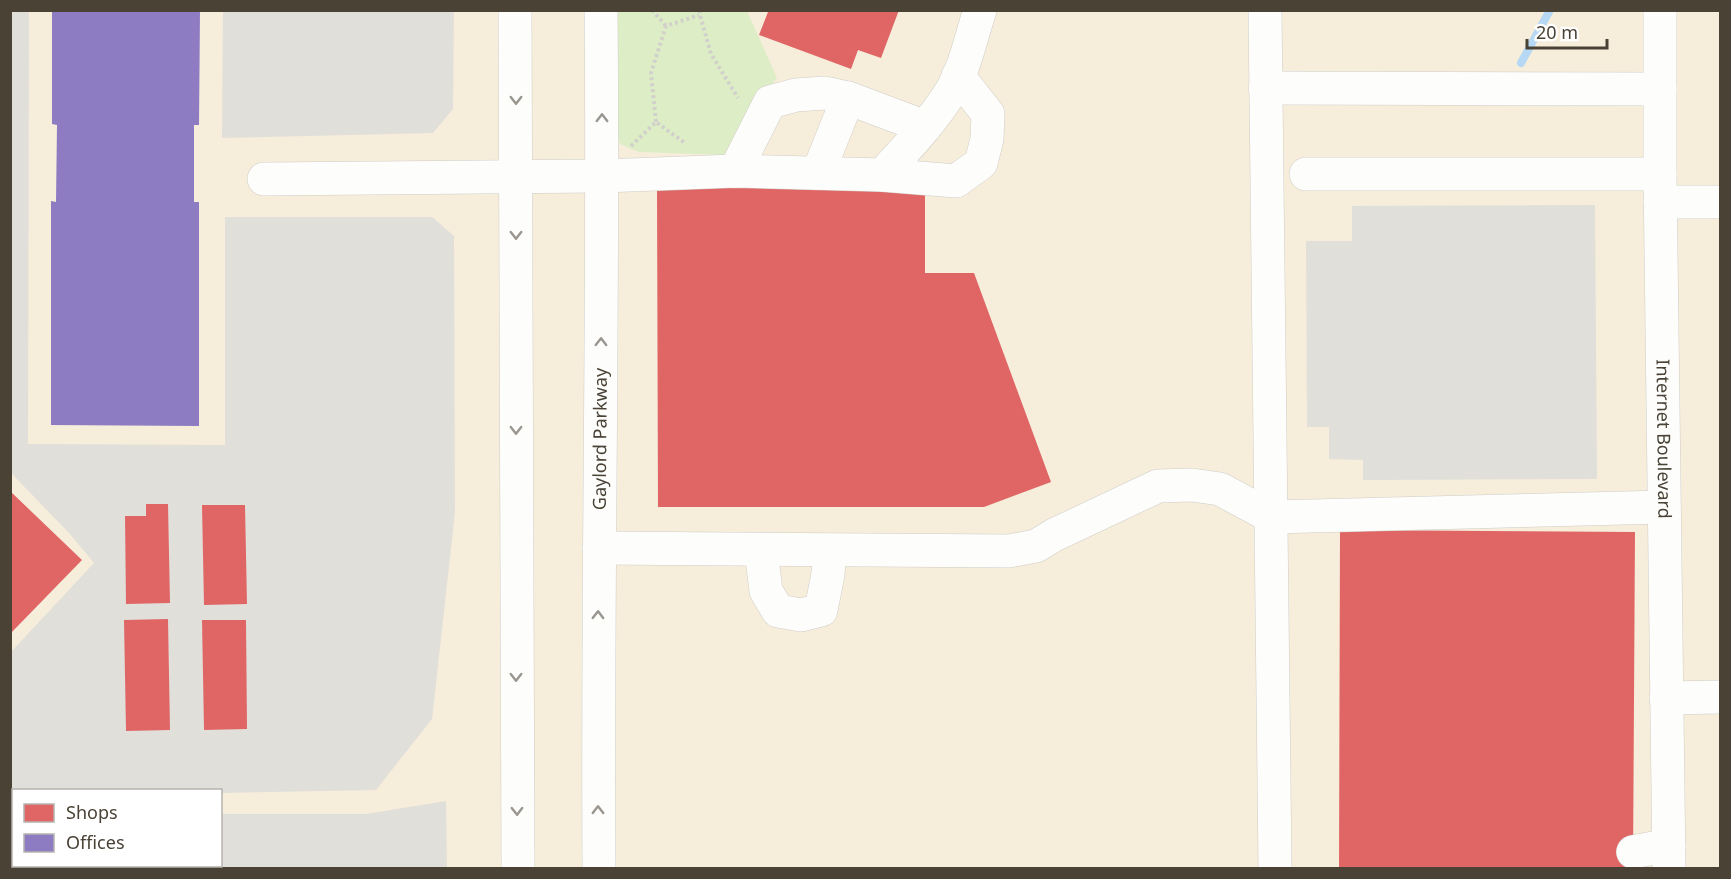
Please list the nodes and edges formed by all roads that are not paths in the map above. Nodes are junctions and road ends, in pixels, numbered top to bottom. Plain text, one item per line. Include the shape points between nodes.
1 (515, 10) edge
2 (601, 10) edge
3 (980, 10) edge
4 (1265, 10) edge
5 (1660, 10) edge
6 (958, 76) junction
7 (1265, 88) junction
8 (1660, 89) junction
9 (848, 98) junction
10 (925, 127) junction
11 (735, 171) junction
12 (818, 173) junction
13 (1306, 174) dead end
14 (882, 175) junction
15 (603, 176) junction
16 (516, 177) junction
17 (264, 179) dead end
18 (1660, 188) junction
19 (1720, 202) edge
20 (1664, 507) junction
21 (1272, 517) junction
22 (599, 549) junction
23 (761, 550) junction
24 (830, 550) junction
25 (1720, 697) edge
26 (1666, 698) junction
27 (1633, 852) dead end
28 (1669, 857) edge
29 (518, 868) edge
30 (599, 868) edge
31 (1275, 868) edge

1 -> 16 street
15 -> 2 street, Gaylord Parkway
3 - 6 street
4 - 7 street
5 - 8 street, Internet Boulevard
6 - 10 street
6 - 14 street via 988,114 981,163 956,181
7 - 8 street
7 - 21 street
8 - 18 street, Internet Boulevard
9 - 10 street
9 - 11 street via 825,93 770,102
9 - 12 street
10 - 14 street
11 - 12 street
11 - 15 street
12 - 14 street
13 - 18 street
15 - 16 street
22 -> 15 street, Gaylord Parkway
16 - 17 street
16 -> 29 street
18 - 19 street
18 - 20 street, Internet Boulevard
20 - 21 street
20 - 26 street, Internet Boulevard
21 - 24 street via 1220,489 1192,484 1158,486 1036,546 1009,551
21 - 31 street
22 - 23 street
30 -> 22 street, Gaylord Parkway
23 - 24 street
23 - 24 street via 765,591 778,611 801,615 821,610
25 - 26 street
26 - 28 street, Internet Boulevard
27 - 28 street

